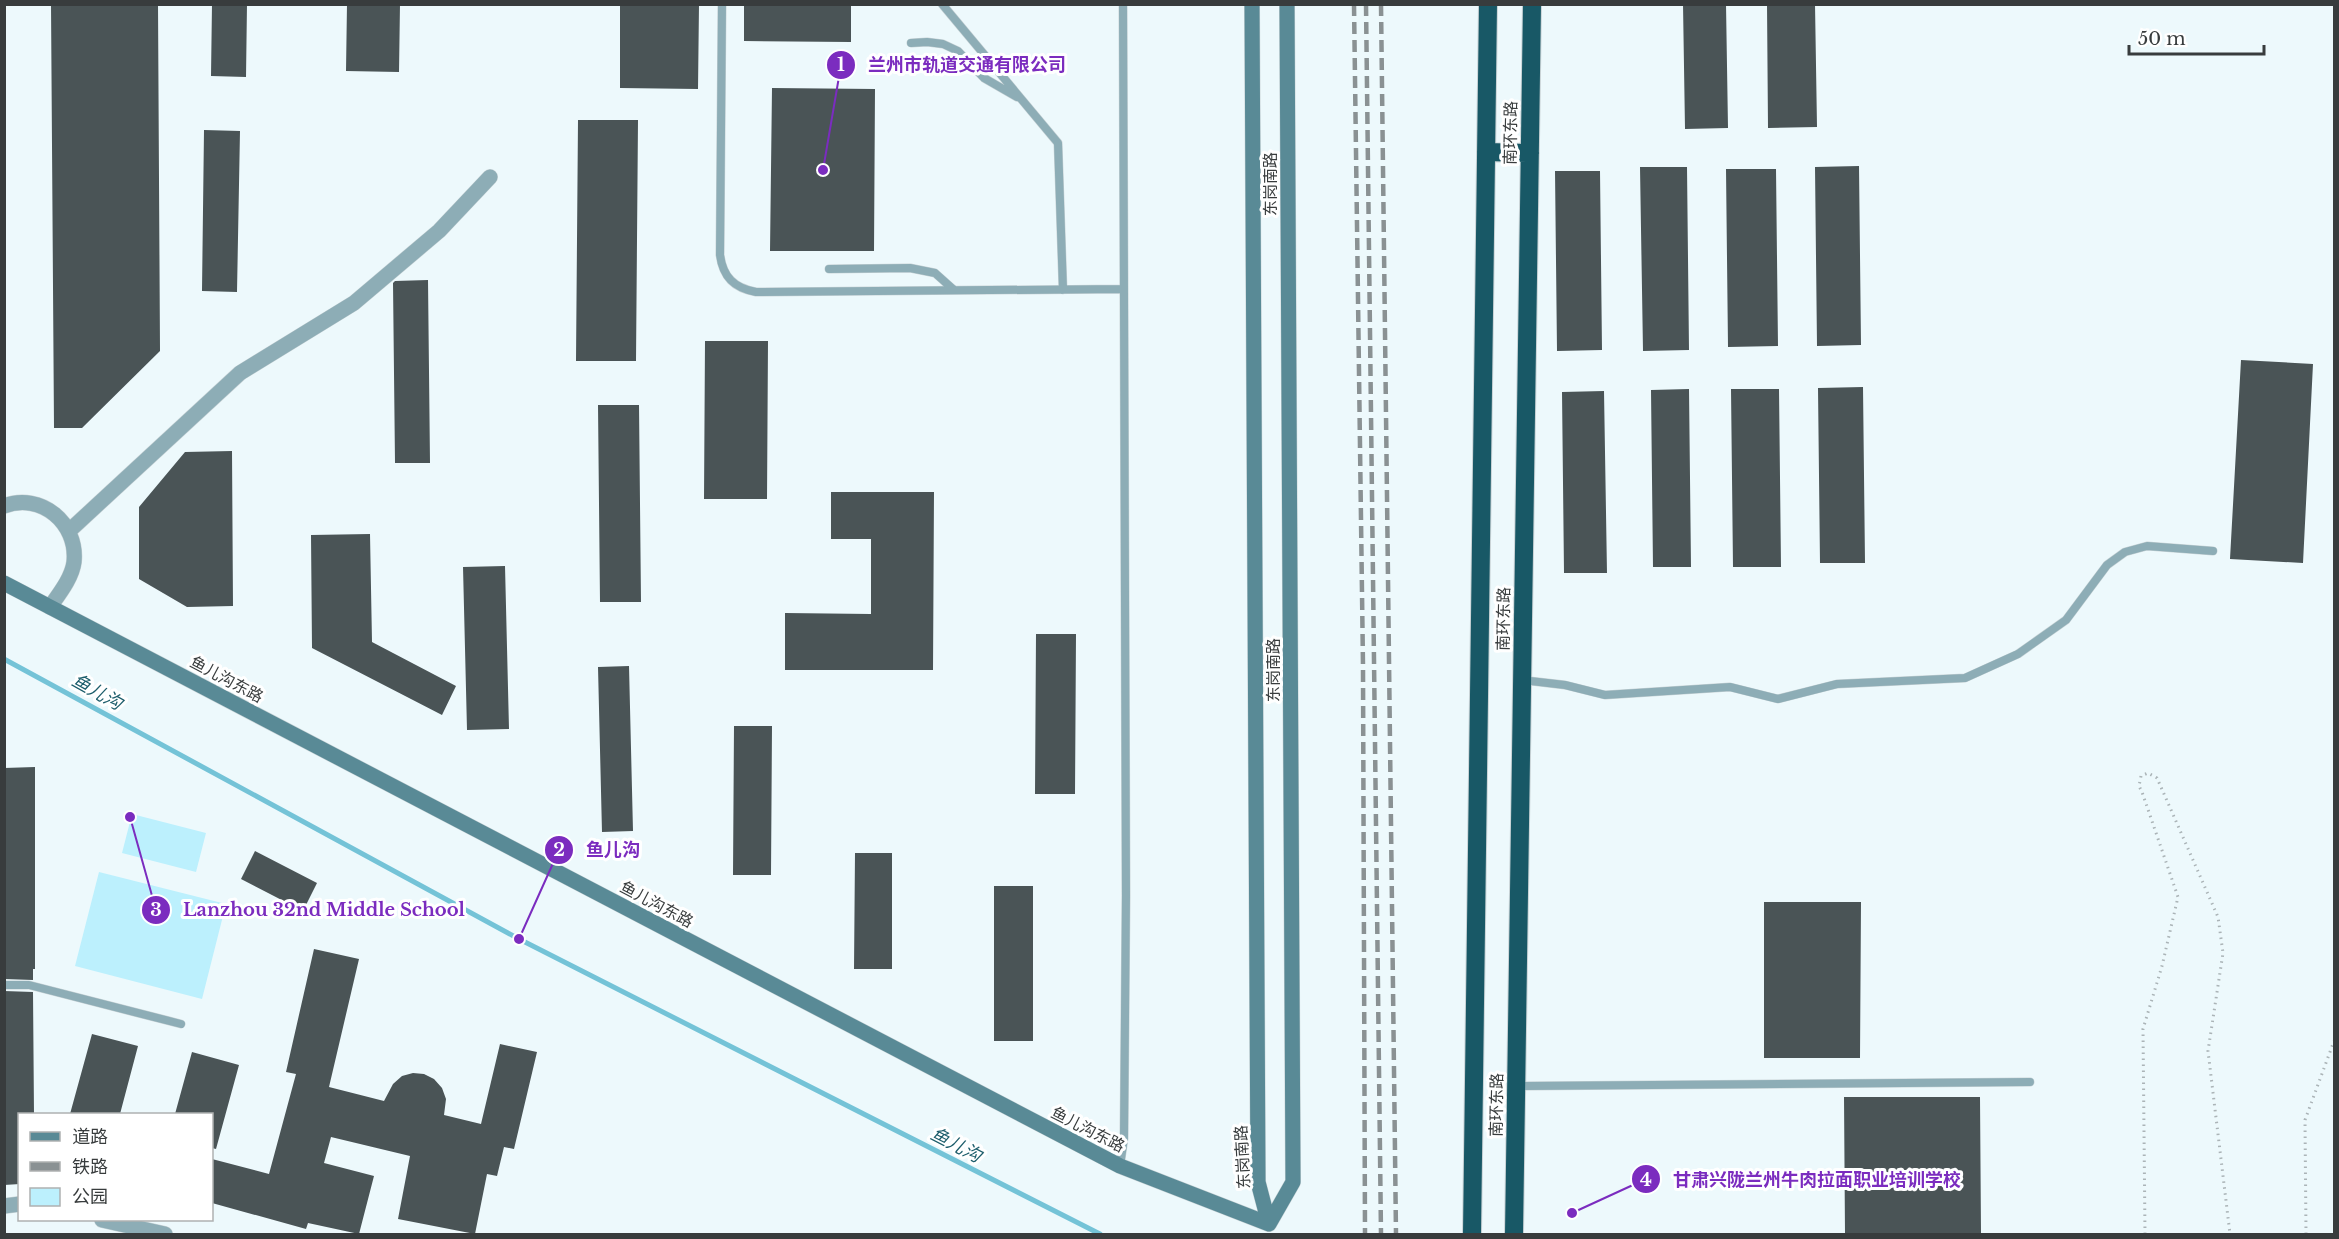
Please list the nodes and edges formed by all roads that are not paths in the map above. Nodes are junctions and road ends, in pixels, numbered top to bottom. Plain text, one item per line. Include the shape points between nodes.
1 (722, 4) edge
2 (942, 4) edge
3 (1123, 4) edge
4 (1252, 4) edge
5 (1287, 4) edge
6 (1488, 4) edge
7 (1532, 4) edge
8 (911, 43) dead end
9 (1021, 99) junction
10 (1486, 152) junction
11 (1530, 153) junction
12 (490, 177) dead end
13 (829, 269) dead end
14 (1124, 289) junction
15 (954, 290) junction
16 (1063, 290) junction
17 (4, 506) edge
18 (69, 531) junction
19 (2213, 551) dead end
20 (4, 583) edge
21 (50, 607) junction
22 (1522, 680) junction
23 (4, 985) edge
24 (181, 1024) dead end
25 (2030, 1082) dead end
26 (1516, 1086) junction
27 (1120, 1166) junction
28 (106, 1221) edge
29 (1269, 1224) junction
30 (165, 1234) edge
31 (1472, 1234) edge
32 (1514, 1234) edge

1 - 15 lane via 720,255 726,276 734,285 756,292
2 - 9 lane
3 - 14 lane
4 - 29 street, 东岗南路 via 1258,1182
5 - 29 street, 东岗南路 via 1293,1182
6 - 10 highway, 南环东路
7 - 11 highway, 南环东路
8 - 9 lane via 944,44 958,51 984,78
9 - 16 lane via 1058,143
10 - 11 highway
10 - 31 highway, 南环东路
11 - 22 highway, 南环东路
12 - 18 street via 439,231 354,303 240,374
13 - 15 lane via 910,268 934,273
14 - 16 lane
14 - 27 lane via 1126,895 1124,1138
15 - 16 lane
17 - 18 street via 30,502 46,507
18 - 21 street via 74,564
19 - 22 lane via 2146,546 2125,552 2107,565 2066,620 2019,654 1965,678 1837,684 1778,699 1730,687 1605,695
20 - 21 street, 鱼儿沟东路
21 - 27 street, 鱼儿沟东路
22 - 26 highway, 南环东路
23 - 24 lane via 29,984
25 - 26 lane
26 - 32 highway, 南环东路
27 - 29 street, 鱼儿沟东路
28 - 30 street

